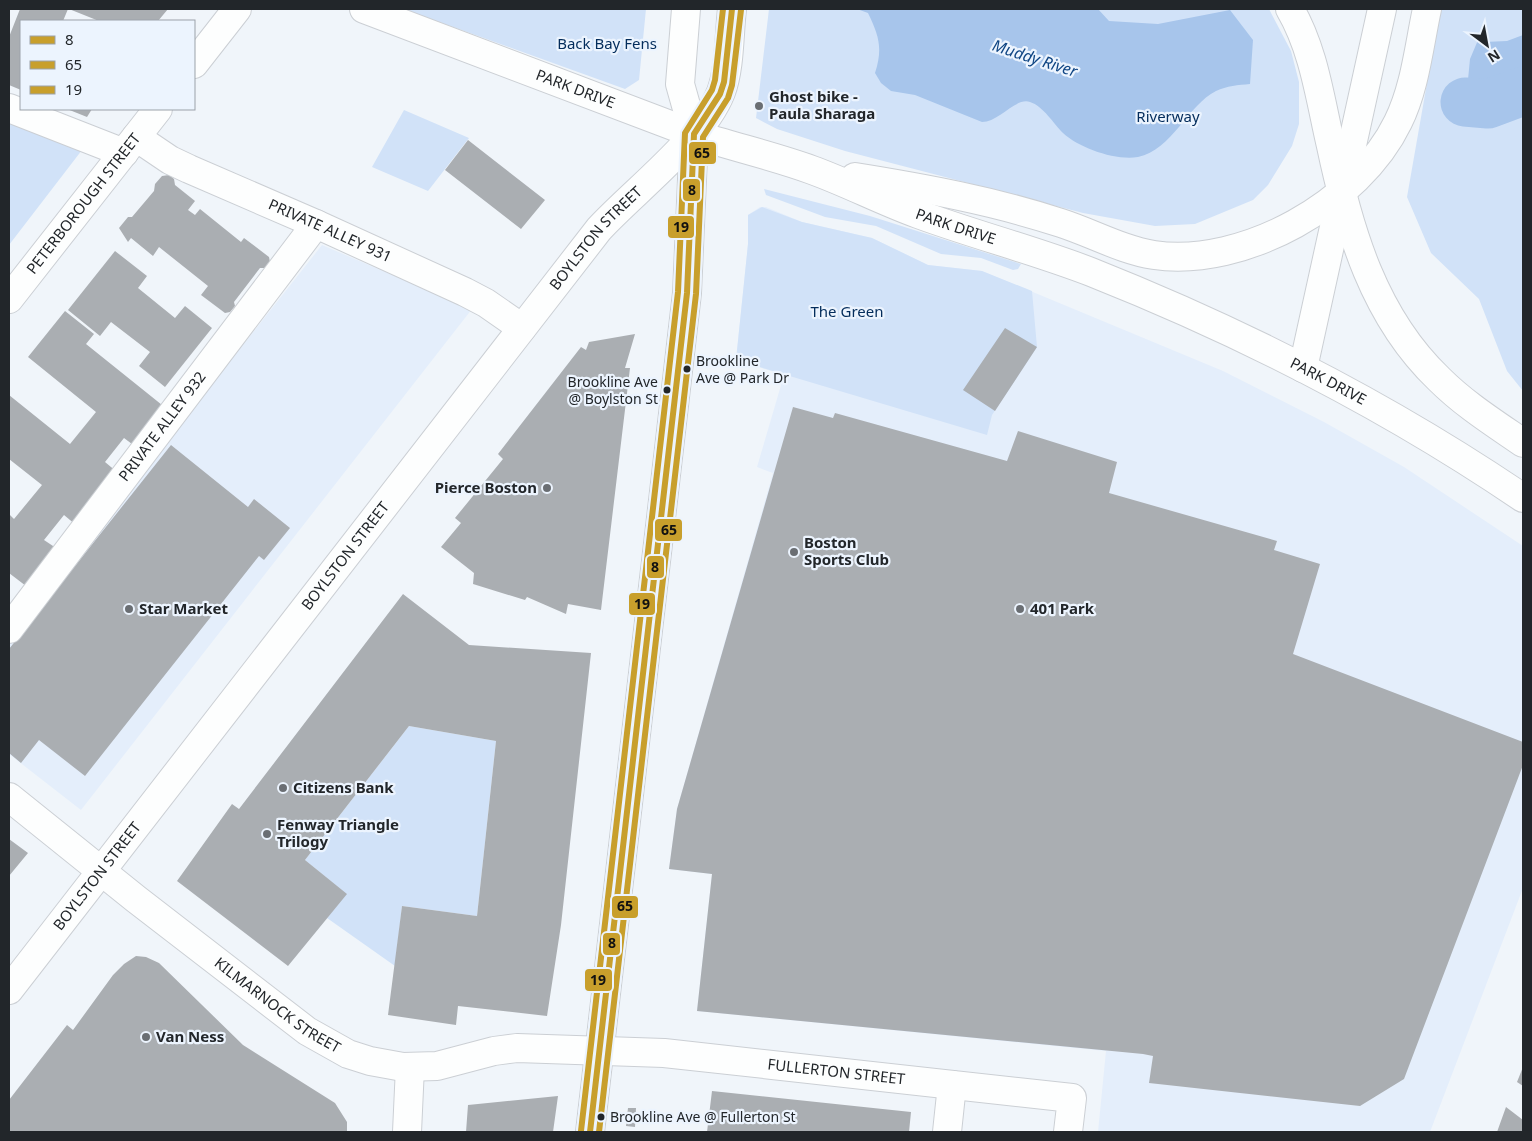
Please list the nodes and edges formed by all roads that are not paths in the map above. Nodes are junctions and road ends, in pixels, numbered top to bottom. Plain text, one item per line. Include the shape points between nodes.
1 (237, 9) edge
2 (364, 9) edge
3 (686, 9) edge
4 (732, 9) edge
5 (1290, 9) edge
6 (1382, 9) edge
7 (1426, 9) edge
8 (195, 63) edge
9 (9, 108) edge
10 (157, 110) edge
11 (694, 134) junction
12 (130, 145) junction
13 (812, 170) junction
14 (1341, 193) junction
15 (316, 224) junction
16 (9, 299) edge
17 (522, 328) junction
18 (1303, 368) junction
19 (1523, 443) edge
20 (1523, 498) edge
21 (9, 629) edge
22 (9, 797) edge
23 (100, 870) junction
24 (9, 990) edge
25 (599, 1050) junction
26 (410, 1067) junction
27 (952, 1085) junction
28 (407, 1132) edge
29 (590, 1132) edge
30 (947, 1132) edge
31 (1068, 1132) edge

1 - 8 main road
2 - 11 main road, PARK DRIVE
3 - 11 main road via 680,84
4 - 11 main road, BOYLSTON STREET via 724,82 720,94
5 - 14 main road via 1312,62
6 - 14 main road
7 - 14 main road via 1411,84 1399,121 1377,157
9 - 12 main road, PRIVATE ALLEY 931
10 - 12 main road, PETERBOROUGH STREET
11 - 13 main road, PARK DRIVE
11 - 17 main road, BOYLSTON STREET via 599,230
11 - 25 main road via 687,292
12 - 15 main road, PRIVATE ALLEY 931
12 - 16 main road, PETERBOROUGH STREET
13 - 14 main road via 927,188 1056,221 1140,252 1167,256 1204,254 1250,244 1284,229
13 - 18 main road, PARK DRIVE via 916,214 1088,271
14 - 18 main road
14 - 19 main road via 1368,275 1401,333 1443,383
15 - 17 main road, PRIVATE ALLEY 931 via 465,292
15 - 21 main road, PRIVATE ALLEY 932
17 - 23 main road, BOYLSTON STREET
18 - 20 main road, PARK DRIVE via 1412,427
22 - 23 main road, KILMARNOCK STREET
23 - 24 main road, BOYLSTON STREET
23 - 26 main road, KILMARNOCK STREET via 320,1040 365,1060
25 - 26 main road, KILMARNOCK STREET via 508,1048 452,1064
25 - 27 main road, FULLERTON STREET via 664,1053
25 - 29 main road
26 - 28 main road
27 - 30 main road
27 - 31 main road, FULLERTON STREET via 1072,1098

